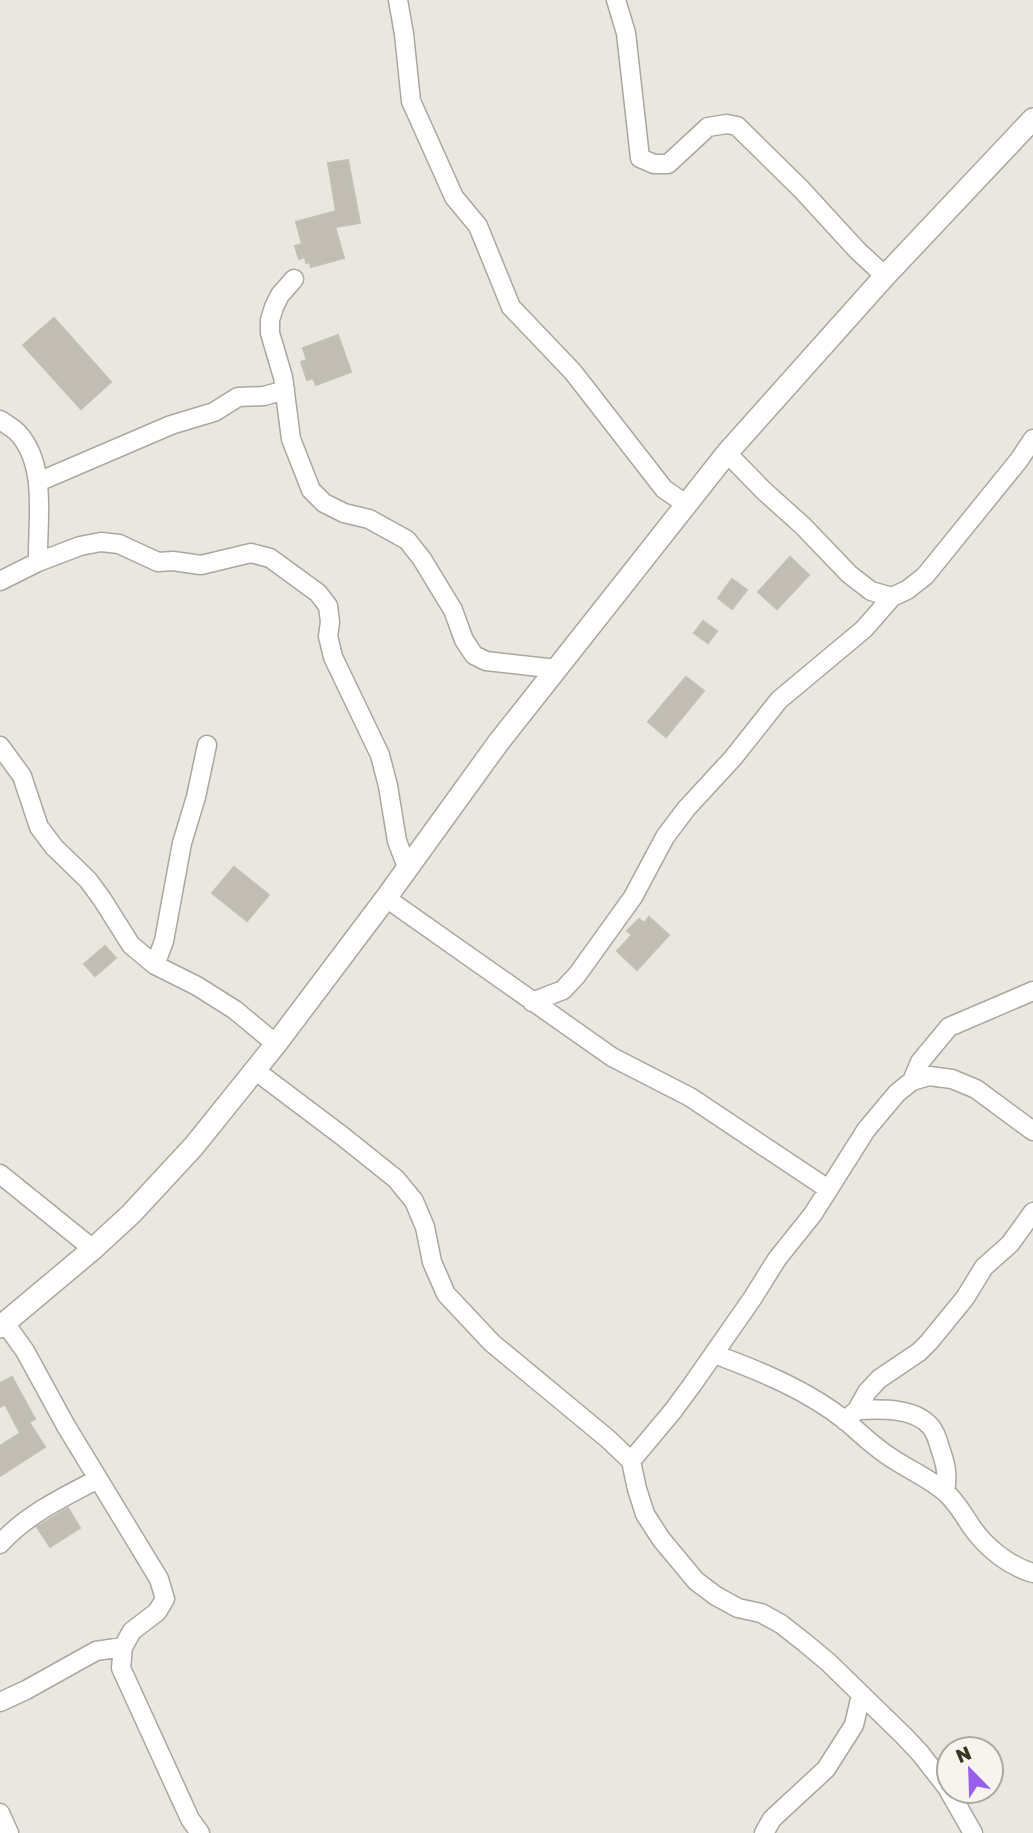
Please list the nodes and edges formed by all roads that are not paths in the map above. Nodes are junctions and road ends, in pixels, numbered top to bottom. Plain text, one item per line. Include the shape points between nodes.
1 (398, 0) edge
2 (616, 0) edge
3 (1033, 118) edge
4 (885, 276) junction
5 (294, 279) dead end
6 (286, 399) junction
7 (0, 419) edge
8 (1033, 439) edge
9 (727, 453) junction
10 (38, 482) junction
11 (687, 505) junction
12 (38, 562) junction
13 (0, 581) edge
14 (892, 597) junction
15 (557, 668) junction
16 (207, 745) dead end
17 (0, 746) edge
18 (407, 867) junction
19 (386, 898) junction
20 (155, 965) junction
21 (1033, 991) edge
22 (532, 1002) junction
23 (276, 1044) junction
24 (256, 1071) junction
25 (912, 1081) junction
26 (1033, 1131) edge
27 (0, 1174) edge
28 (828, 1189) junction
29 (1033, 1212) edge
30 (93, 1250) junction
31 (2, 1325) edge
32 (714, 1354) junction
33 (851, 1415) junction
34 (631, 1461) junction
35 (98, 1479) junction
36 (945, 1492) junction
37 (0, 1544) edge
38 (1033, 1573) edge
39 (123, 1647) junction
40 (860, 1695) junction
41 (0, 1702) edge
42 (935, 1773) edge
43 (957, 1805) edge
44 (0, 1813) edge
45 (9, 1833) edge
46 (200, 1833) edge
47 (764, 1833) edge
48 (973, 1833) edge

1 - 11 street via 411,101 454,197 478,226 511,307 573,372 664,489
2 - 4 street via 626,33 640,158 668,164 708,127 737,126
3 - 4 street
4 - 9 street
5 - 6 street via 280,295 270,320
6 - 10 street via 238,397 214,412 171,425
6 - 15 street via 291,439 311,490 324,503 369,519 407,540 453,610 474,655 486,661
7 - 10 street via 18,434 33,459
8 - 14 street via 925,576
9 - 11 street
9 - 14 street via 849,574 871,591
10 - 12 street
11 - 15 street
12 - 13 street
12 - 18 street via 101,542 119,544 158,562 201,565 251,553 271,558 318,593 328,606 333,657 380,755 397,841
14 - 22 street via 864,629 779,700 686,809 633,897 578,975 563,990
15 - 18 street
16 - 20 street
17 - 20 street via 22,776 39,827 88,880 131,945
18 - 19 street
19 - 22 street
19 - 23 street
20 - 23 street via 235,1010
21 - 25 street via 949,1027 920,1062
22 - 28 street via 612,1057 690,1097
23 - 24 street
24 - 30 street via 194,1146
24 - 34 street via 397,1179 414,1201 446,1294 492,1343
25 - 26 street via 929,1076 952,1079 976,1089
25 - 28 street via 866,1130
27 - 30 street
28 - 32 street
29 - 33 street via 1010,1244 984,1267 929,1342 879,1379
30 - 31 street
31 - 35 street via 25,1351
32 - 33 street
32 - 34 street
33 - 36 street via 869,1442
33 - 36 street via 890,1410 908,1413 930,1425 944,1458
34 - 40 street via 645,1514 696,1581 738,1608 761,1613 781,1625
35 - 37 street via 14,1529
35 - 39 street via 159,1579 165,1599 157,1612 132,1631
36 - 38 street via 984,1541 1008,1563
39 - 41 street via 96,1651
39 - 46 street via 121,1668
40 - 42 street
40 - 47 street via 853,1725 826,1769 772,1819
43 - 48 street
44 - 45 street

